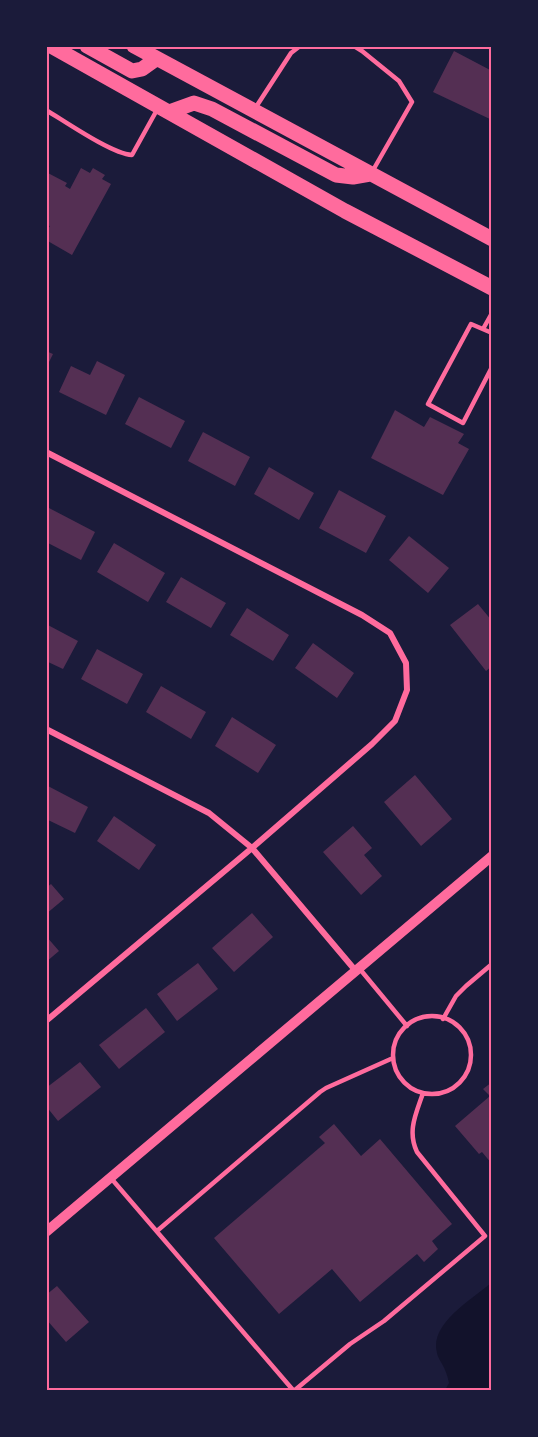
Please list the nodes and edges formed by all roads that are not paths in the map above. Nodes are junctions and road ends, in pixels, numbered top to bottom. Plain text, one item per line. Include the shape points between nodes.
1 (51, 46) edge
2 (87, 46) edge
3 (134, 46) edge
4 (300, 46) edge
5 (354, 46) edge
6 (156, 59) junction
7 (164, 109) junction
8 (46, 111) edge
9 (253, 112) junction
10 (370, 174) junction
11 (492, 239) edge
12 (492, 288) edge
13 (492, 313) edge
14 (483, 329) junction
15 (492, 333) edge
16 (492, 366) edge
17 (46, 452) edge
18 (46, 729) edge
19 (252, 848) junction
20 (492, 856) edge
21 (492, 964) edge
22 (357, 969) junction
23 (443, 1018) junction
24 (46, 1021) edge
25 (407, 1026) junction
26 (393, 1058) junction
27 (423, 1093) junction
28 (110, 1177) junction
29 (157, 1231) junction
30 (46, 1232) edge
31 (294, 1390) edge

1 - 7 main road
2 - 6 main road via 132,71
3 - 6 main road
4 - 9 lane
5 - 10 lane via 399,81 412,102
6 - 9 main road
7 - 8 lane via 132,154 92,138
7 - 10 main road via 194,103 336,175
7 - 12 main road
9 - 10 main road
10 - 11 main road
13 - 14 lane
14 - 15 lane
14 - 16 lane via 471,324 428,404 463,423
17 - 19 street via 362,615 390,633 406,663 407,690 395,721
18 - 19 street via 209,813
19 - 22 street
19 - 24 street
20 - 22 street
21 - 23 lane via 465,986
22 - 25 lane
22 - 28 street
23 - 25 lane via 426,1017
23 - 27 lane via 461,1029 468,1040 470,1066 455,1087 444,1093
25 - 26 lane via 396,1039
26 - 27 lane via 407,1086
26 - 29 lane via 320,1092
27 - 31 lane via 412,1142 485,1236
28 - 29 lane
28 - 30 street
29 - 31 lane

